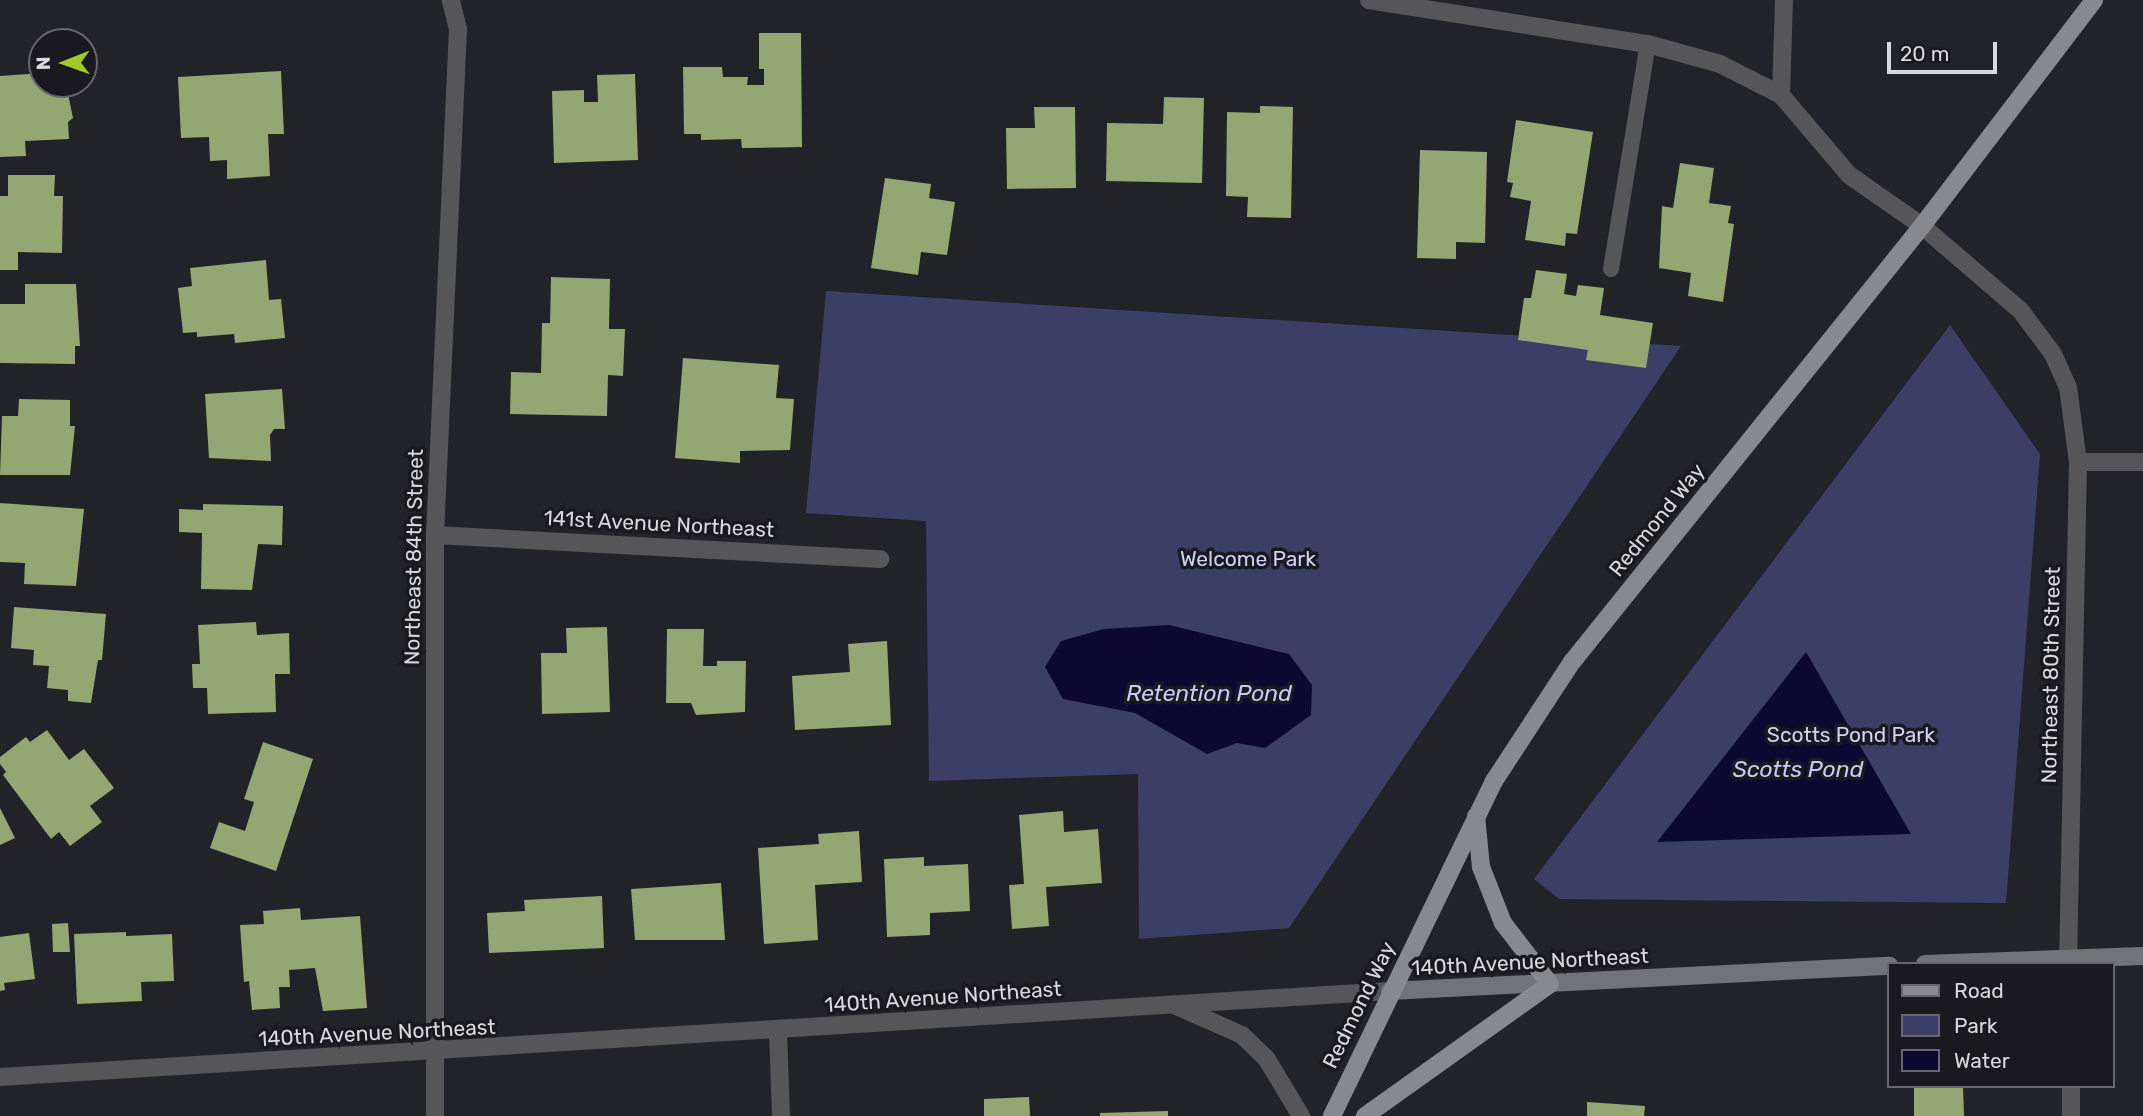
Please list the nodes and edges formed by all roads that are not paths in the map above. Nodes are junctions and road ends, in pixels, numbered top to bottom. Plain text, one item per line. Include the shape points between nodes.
1 (451, 0) edge
2 (1369, 0) edge
3 (1784, 0) edge
4 (2094, 0) edge
5 (1409, 3) edge
6 (1648, 44) junction
7 (1781, 94) junction
8 (1922, 226) junction
9 (1611, 269) dead end
10 (2143, 462) edge
11 (2078, 463) junction
12 (435, 535) junction
13 (880, 559) dead end
14 (1476, 816) junction
15 (2143, 956) edge
16 (2067, 960) edge
17 (1996, 962) edge
18 (1888, 966) edge
19 (1550, 984) junction
20 (1390, 991) junction
21 (1171, 1003) junction
22 (778, 1031) junction
23 (436, 1053) junction
24 (0, 1077) edge
25 (2071, 1088) edge
26 (435, 1116) edge
27 (781, 1116) edge
28 (1301, 1116) edge
29 (1332, 1116) edge
30 (1365, 1116) edge
31 (2071, 1116) edge

1 - 12 street, Northeast 84th Street via 458,29
2 - 5 street
3 - 7 street
4 - 8 main road, Redmond Way
5 - 6 street
6 - 7 street via 1720,64
6 - 9 lane
7 - 8 street, Northeast 80th Street via 1849,175
8 - 11 street, Northeast 80th Street via 2021,311 2053,354 2068,387
8 - 14 main road, Redmond Way via 1572,662
10 - 11 street
11 - 16 street, Northeast 80th Street
12 - 13 street, 141st Avenue Northeast
12 - 23 street, Northeast 84th Street
14 - 19 main road via 1481,867 1503,923
14 - 20 main road, Redmond Way
15 - 16 main road
16 - 17 main road
18 - 19 main road, 140th Avenue Northeast
19 - 20 main road, 140th Avenue Northeast
19 - 30 main road
20 - 21 street, 140th Avenue Northeast
20 - 29 main road, Redmond Way
21 - 22 street, 140th Avenue Northeast
21 - 28 street via 1242,1035 1266,1058
22 - 23 street, 140th Avenue Northeast
22 - 27 street
23 - 24 street, 140th Avenue Northeast
23 - 26 street, Northeast 84th Street
25 - 31 street

